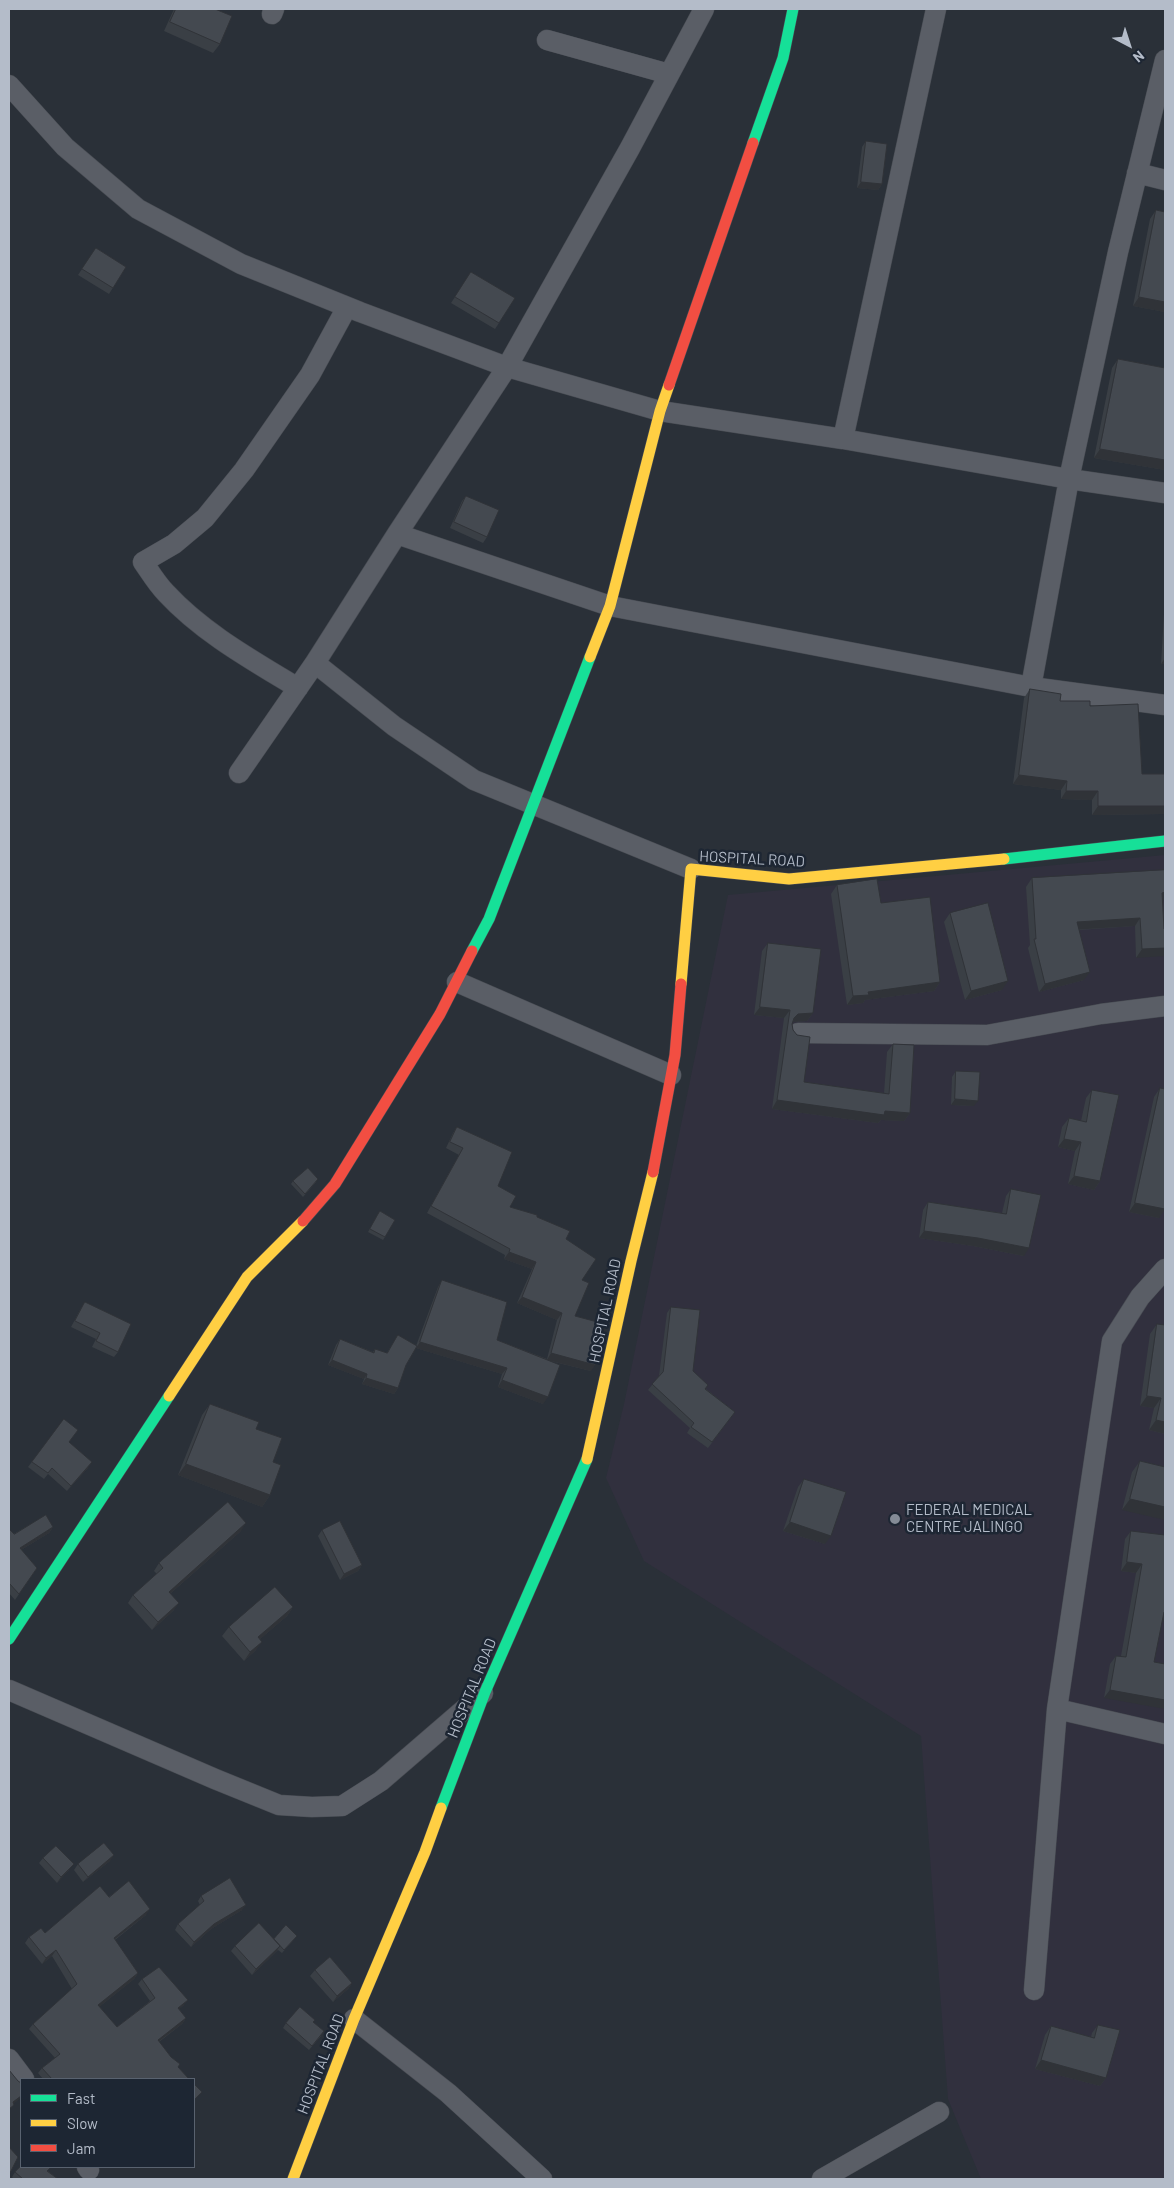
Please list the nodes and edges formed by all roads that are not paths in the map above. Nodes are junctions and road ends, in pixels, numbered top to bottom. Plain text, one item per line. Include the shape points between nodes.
1 (704, 9) edge
2 (793, 9) edge
3 (936, 9) edge
4 (546, 40) dead end
5 (1165, 60) edge
6 (669, 74) junction
7 (9, 85) edge
8 (1137, 173) junction
9 (1165, 180) edge
10 (347, 307) junction
11 (507, 367) junction
12 (660, 412) junction
13 (843, 439) junction
14 (1069, 479) junction
15 (1165, 493) edge
16 (397, 534) junction
17 (610, 606) junction
18 (315, 663) junction
19 (1030, 687) junction
20 (298, 688) junction
21 (1165, 705) edge
22 (239, 773) dead end
23 (534, 805) junction
24 (1165, 840) edge
25 (692, 869) junction
26 (457, 982) junction
27 (1165, 1006) edge
28 (798, 1033) edge
29 (671, 1075) junction
30 (1165, 1269) edge
31 (9, 1639) edge
32 (9, 1690) edge
33 (484, 1692) junction
34 (1057, 1709) junction
35 (1165, 1734) edge
36 (1034, 1990) dead end
37 (354, 2019) junction
38 (9, 2059) edge
39 (23, 2078) edge
40 (939, 2112) dead end
41 (296, 2176) edge
42 (542, 2179) edge
43 (822, 2179) edge

1 - 6 street
2 - 12 street via 783,58
3 - 13 street
4 - 6 street
5 - 8 street
6 - 11 street
7 - 10 street via 65,147 138,209 241,264
8 - 9 street
8 - 14 street
10 - 11 street
10 - 20 street via 310,375 238,477 205,518 174,544 143,562 166,593 200,625
11 - 12 street
11 - 16 street
12 - 13 street
12 - 17 street
13 - 14 street
14 - 15 street
14 - 19 street
16 - 17 street
16 - 18 street
17 - 19 street
17 - 23 street
18 - 20 street
18 - 23 street via 394,726 474,780
19 - 21 street
20 - 22 street
23 - 25 street
23 - 26 street via 489,919
24 - 25 street, HOSPITAL ROAD via 924,868 789,879
25 - 29 street, HOSPITAL ROAD
26 - 29 street
26 - 31 street via 335,1184 291,1235 247,1277
27 - 28 street via 987,1035
29 - 33 street, HOSPITAL ROAD via 656,1161 589,1456
30 - 34 street via 1140,1297 1112,1340
32 - 33 street via 279,1805 312,1807 342,1806 381,1782
33 - 37 street, HOSPITAL ROAD via 425,1852
34 - 35 street
34 - 36 street
37 - 41 street, HOSPITAL ROAD
37 - 42 street via 448,2093
38 - 39 street
40 - 43 street

